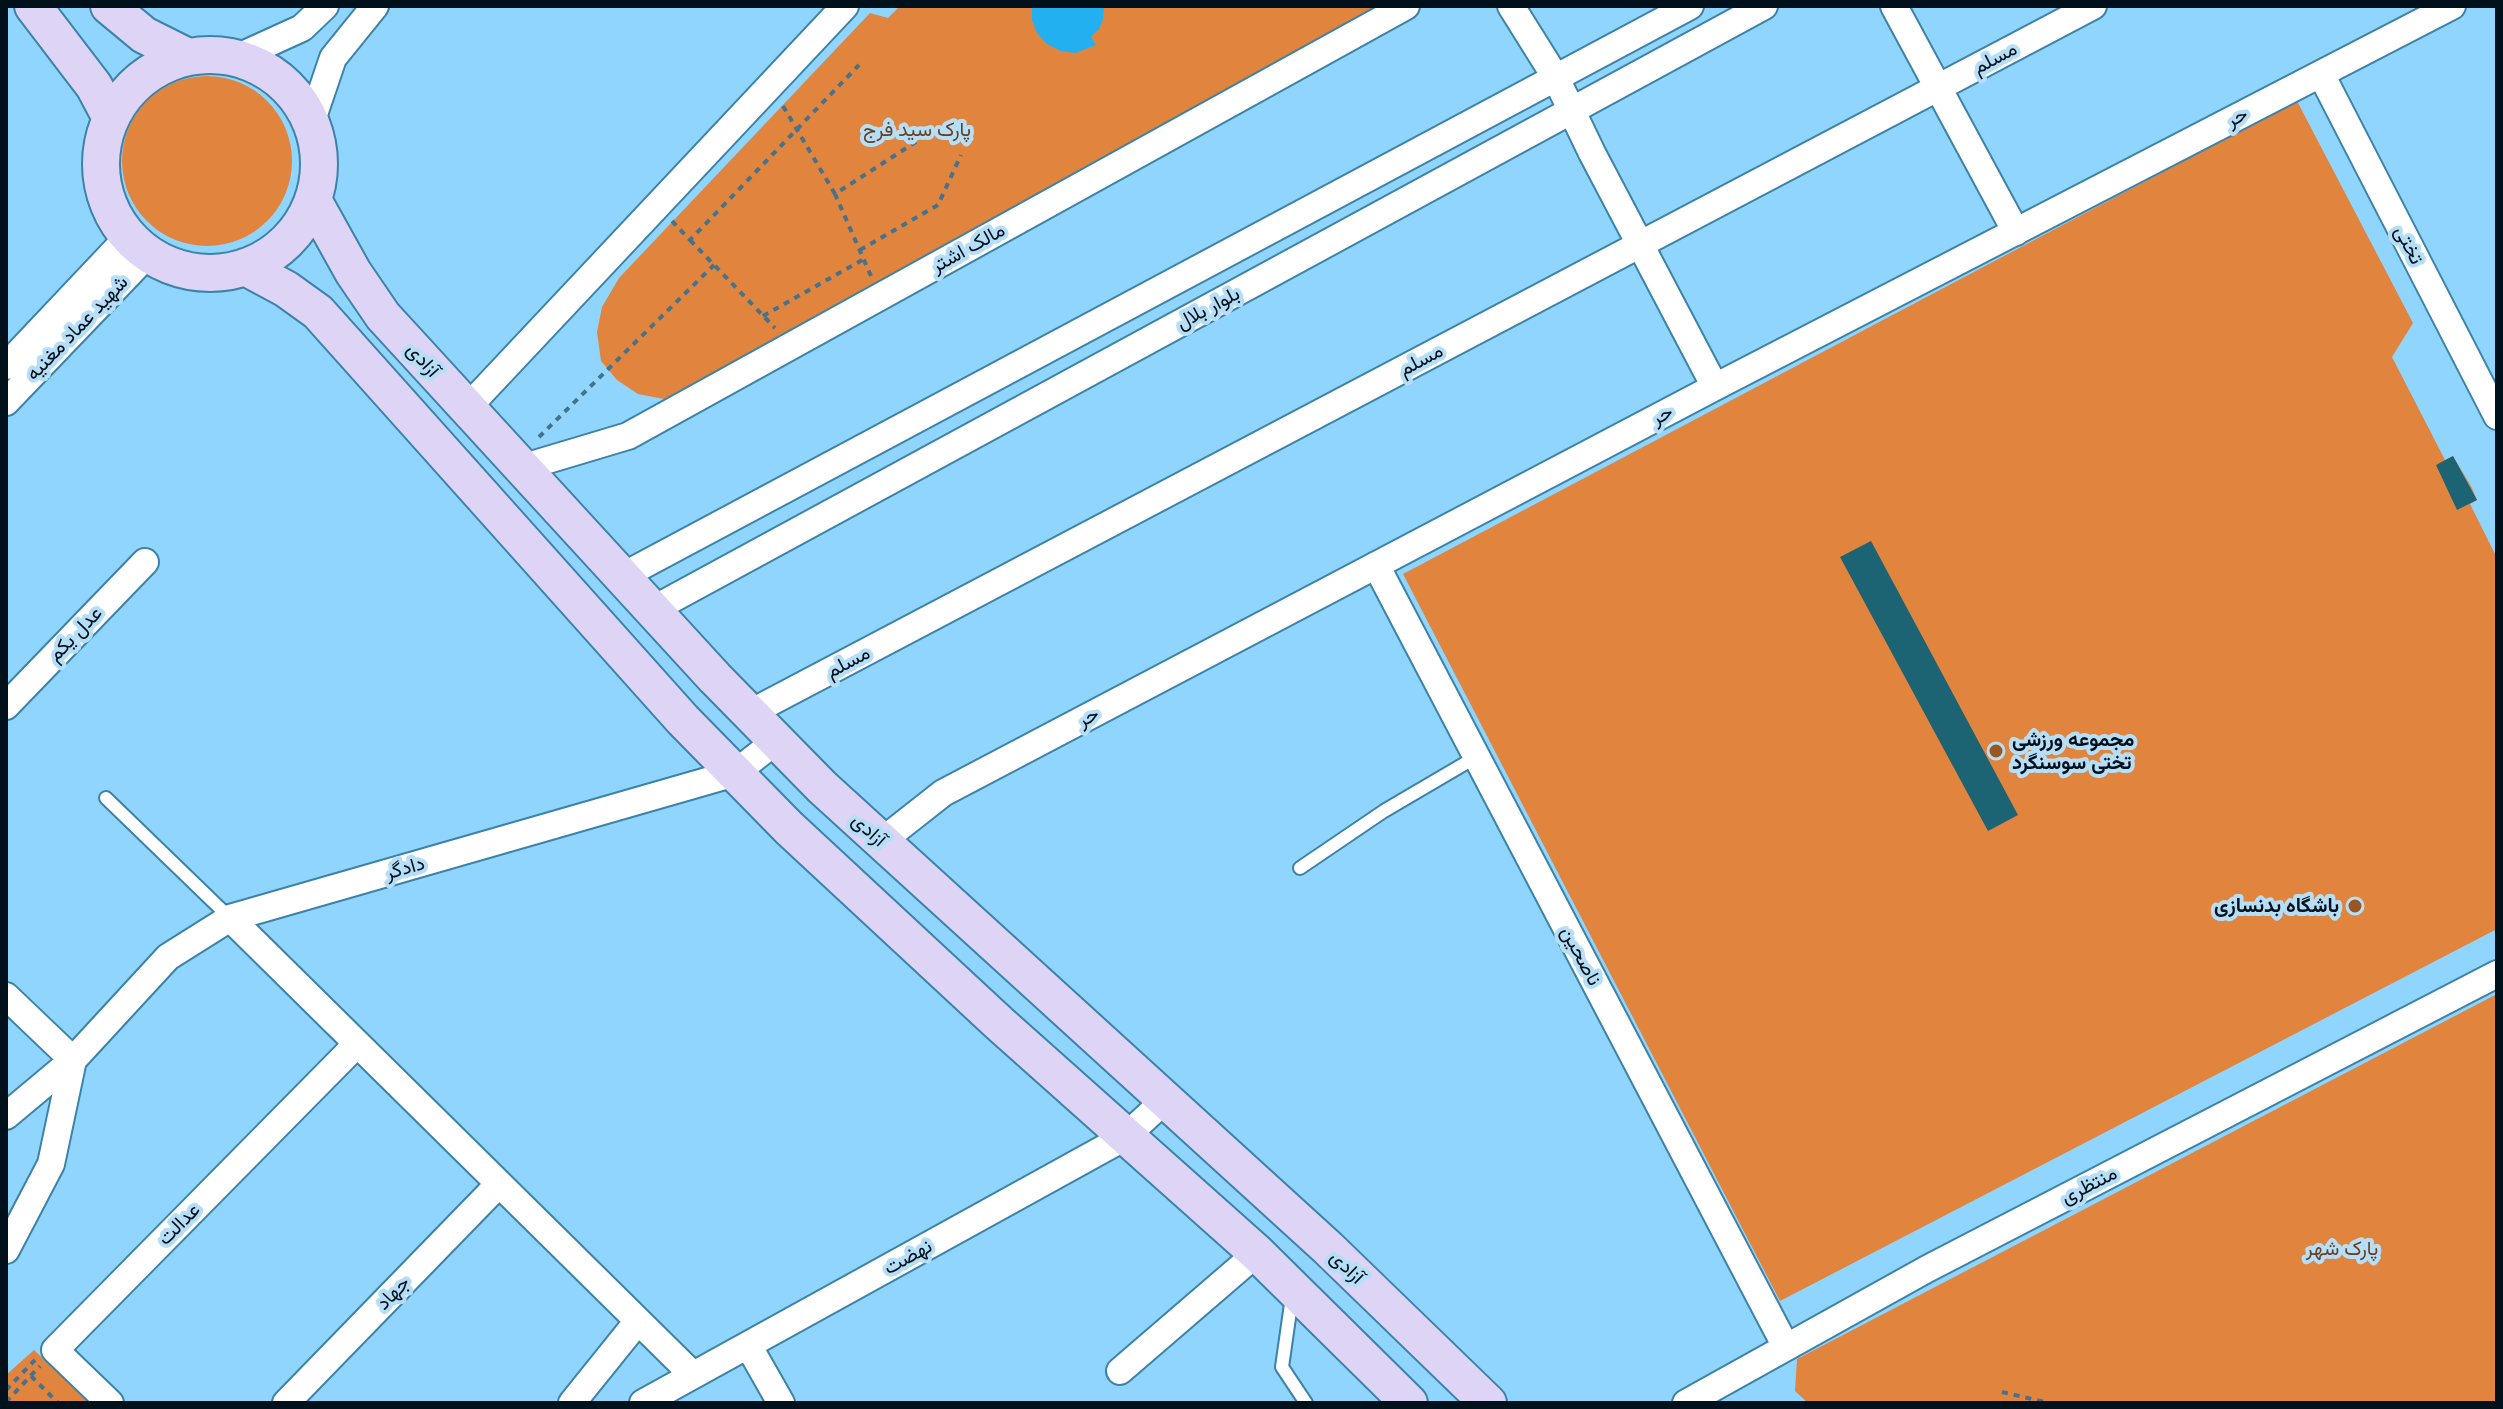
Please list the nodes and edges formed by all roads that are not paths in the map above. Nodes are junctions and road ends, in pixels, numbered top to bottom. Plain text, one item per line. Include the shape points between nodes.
1 (33, 6) edge
2 (109, 6) edge
3 (325, 6) edge
4 (375, 6) edge
5 (845, 6) edge
6 (1406, 6) edge
7 (1511, 6) edge
8 (1690, 6) edge
9 (1764, 6) edge
10 (1894, 6) edge
11 (2093, 6) edge
12 (2452, 6) edge
13 (188, 57) junction
14 (236, 58) junction
15 (2321, 74) junction
16 (1556, 78) junction
17 (1938, 88) junction
18 (1572, 111) junction
19 (111, 118) junction
20 (311, 123) junction
21 (313, 200) junction
22 (2016, 232) junction
23 (1640, 244) junction
24 (138, 246) junction
25 (245, 267) junction
26 (6, 366) edge
27 (1715, 387) junction
28 (2494, 400) edge
29 (6, 402) edge
30 (467, 408) junction
31 (518, 464) junction
32 (145, 562) dead end
33 (1376, 565) junction
34 (621, 577) junction
35 (652, 610) junction
36 (6, 706) edge
37 (750, 713) junction
38 (776, 741) junction
39 (1476, 757) junction
40 (735, 773) junction
41 (106, 798) dead end
42 (882, 841) junction
43 (1300, 868) dead end
44 (230, 918) junction
45 (2497, 974) edge
46 (6, 996) edge
47 (357, 1044) junction
48 (73, 1060) junction
49 (1165, 1100) junction
50 (6, 1116) edge
51 (1125, 1137) junction
52 (499, 1184) junction
53 (6, 1250) edge
54 (1257, 1253) junction
55 (1293, 1290) junction
56 (638, 1321) junction
57 (748, 1345) junction
58 (1786, 1347) junction
59 (1120, 1371) dead end
60 (693, 1375) junction
61 (110, 1403) edge
62 (286, 1403) edge
63 (572, 1403) edge
64 (643, 1403) edge
65 (781, 1403) edge
66 (1306, 1403) edge
67 (1409, 1403) edge
68 (1488, 1403) edge
69 (1686, 1403) edge

1 - 19 main road via 94,86
2 - 13 main road via 144,35
3 - 14 street via 302,28
4 - 20 street via 333,58
5 - 30 street
6 - 31 street, مالک اشتر via 628,436
7 - 16 street
8 - 16 street, بلوار بلال
9 - 18 street, بلوار بلال
10 - 17 street
11 - 17 street, مسلم
12 - 15 street, حر
13 - 14 main road
13 - 19 main road via 143,78
14 - 20 main road via 281,81
15 - 22 street, حر
15 - 28 street, تختی
16 - 18 street
16 - 34 street, بلوار بلال
17 - 22 street
17 - 23 street, مسلم
18 - 23 street
18 - 35 street, بلوار بلال
19 - 24 main road via 103,142 105,193 114,216
20 - 21 main road via 318,148
21 - 25 main road via 287,242
21 - 30 main road, آزادی via 383,316
22 - 27 street, حر
23 - 27 street
23 - 37 street, مسلم
24 - 25 main road via 170,266 195,273
24 - 26 street, شهید عماد مغنیه
24 - 29 street, شهید عماد مغنیه
25 - 40 main road via 318,312
27 - 33 street, حر
30 - 31 main road, آزادی
31 - 34 main road, آزادی
32 - 36 street, عدل یکم
33 - 39 street, ناصحین
33 - 42 street, حر via 943,793
34 - 35 main road, آزادی
35 - 37 main road, آزادی
37 - 38 main road, آزادی
38 - 40 street, دادگر
38 - 42 main road, آزادی
39 - 43 lane
39 - 58 street, ناصحین
40 - 44 street, دادگر
40 - 51 main road
41 - 44 lane
42 - 49 main road, آزادی
44 - 47 street
44 - 48 street, دادگر via 168,957
45 - 58 street, منتظری
46 - 48 street
47 - 52 street
47 - 61 street, عدالت via 55,1350
48 - 50 street, دادگر
48 - 53 street via 51,1164
49 - 51 street, نهضت
49 - 68 main road, آزادی
51 - 54 main road
51 - 57 street, نهضت
52 - 56 street
52 - 62 street, جهاد
54 - 55 main road
54 - 59 street
55 - 66 lane via 1282,1367
55 - 67 main road
56 - 60 street
56 - 63 street
57 - 60 street, نهضت
57 - 65 street
58 - 69 street, منتظری
60 - 64 street, نهضت

